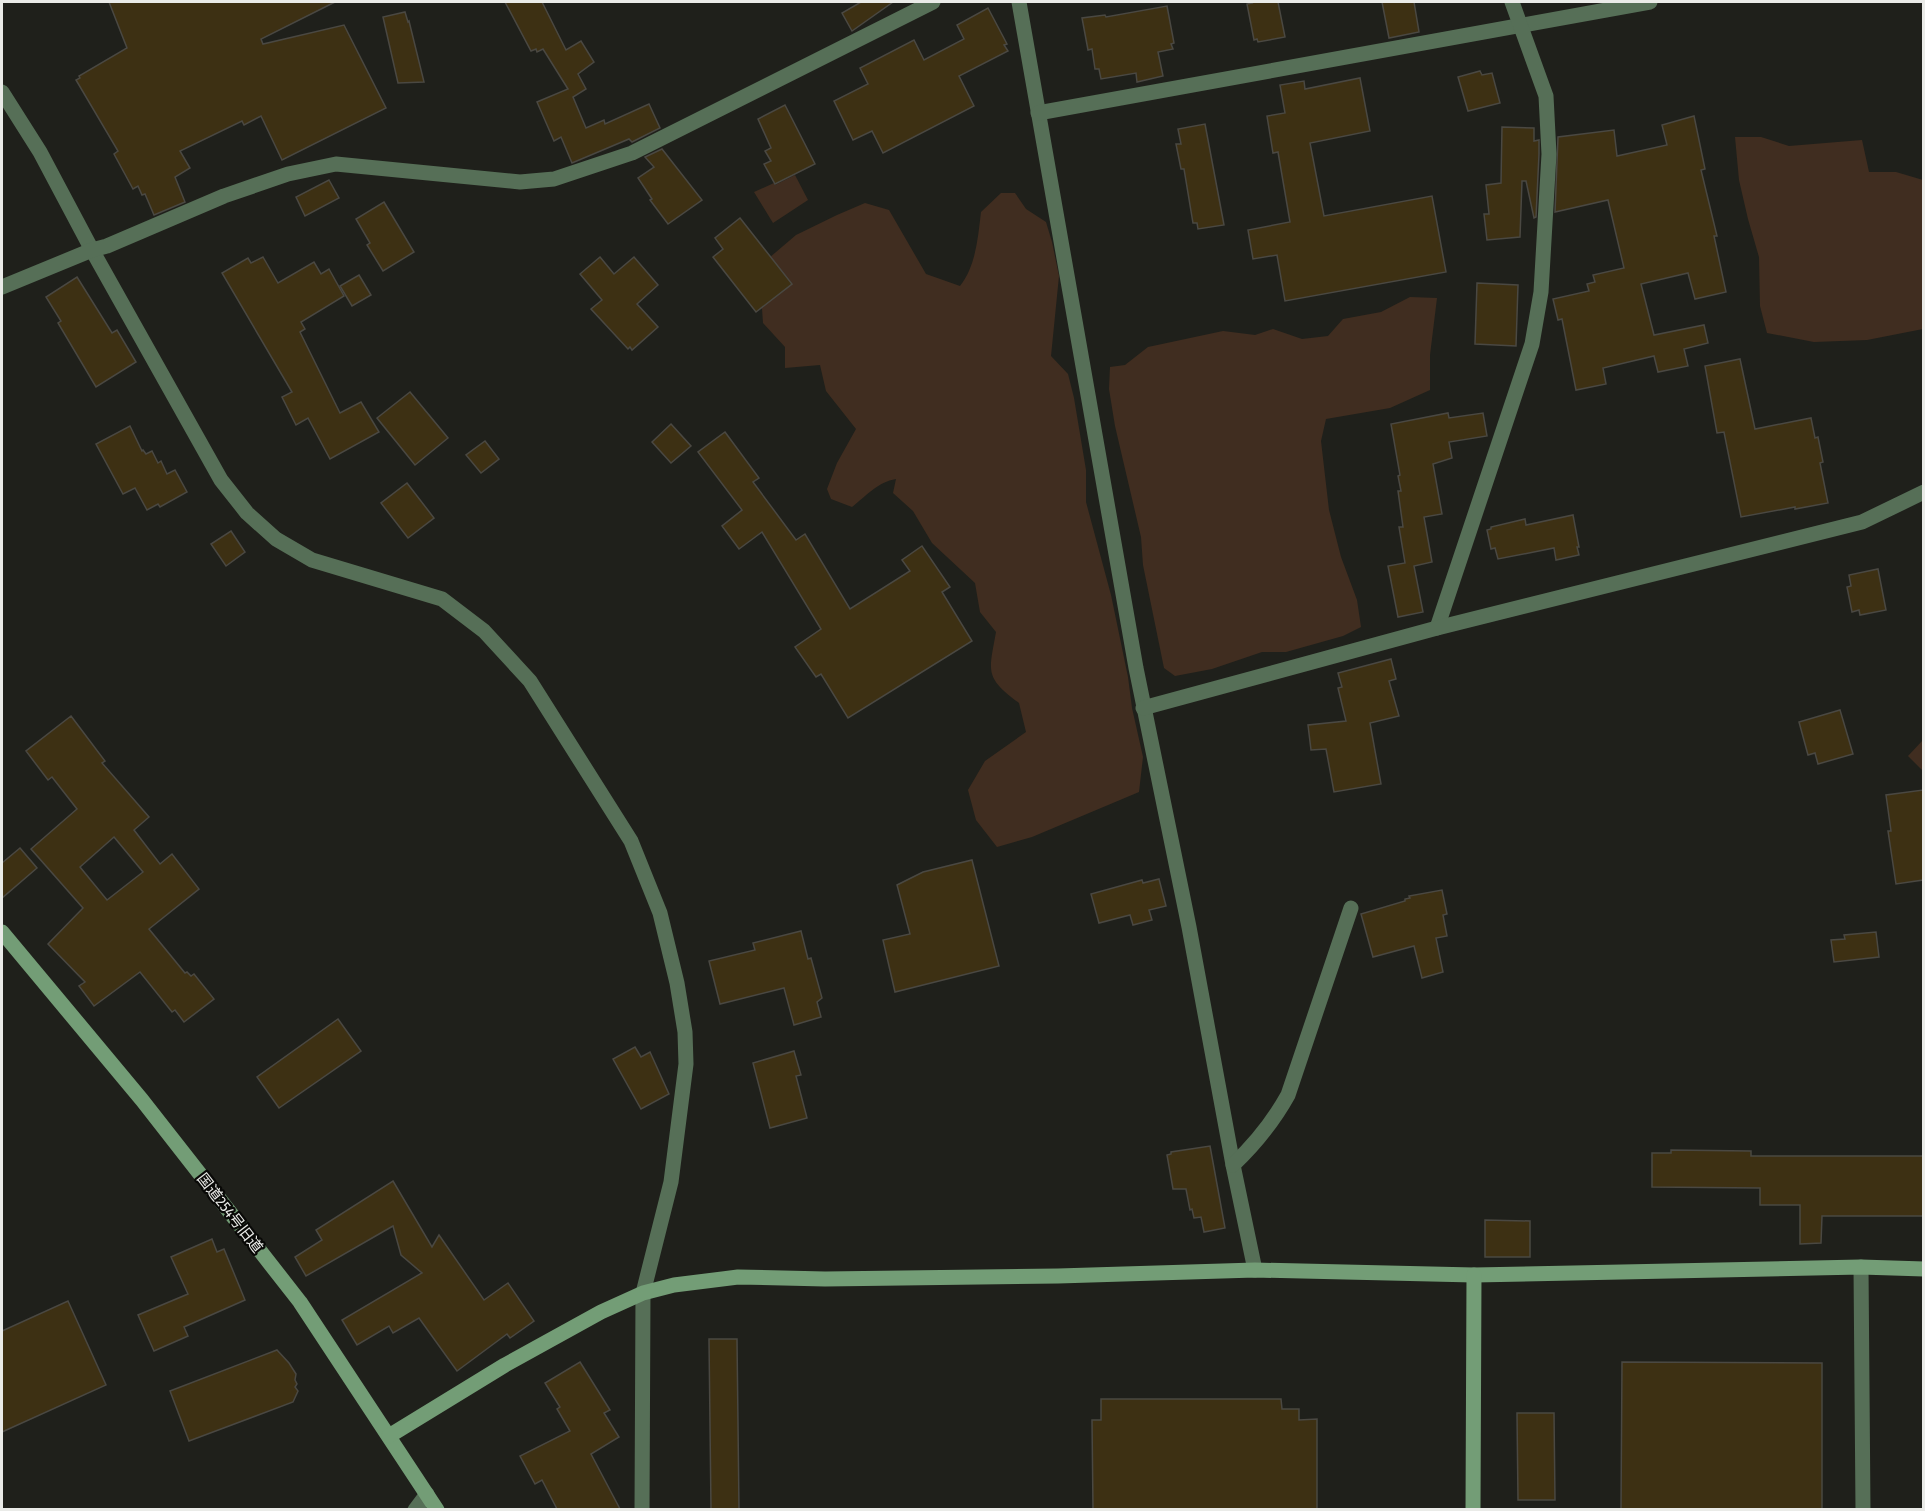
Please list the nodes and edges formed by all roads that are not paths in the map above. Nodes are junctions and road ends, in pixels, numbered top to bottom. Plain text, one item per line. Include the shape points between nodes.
1 (933, 2) edge
2 (1019, 2) edge
3 (1512, 2) edge
4 (1650, 2) edge
5 (1522, 25) junction
6 (2, 92) edge
7 (1038, 113) junction
8 (92, 250) junction
9 (2, 287) edge
10 (1923, 492) edge
11 (1437, 628) junction
12 (1143, 708) junction
13 (1351, 908) dead end
14 (2, 932) edge
15 (1233, 1165) junction
16 (1861, 1267) junction
17 (1923, 1269) edge
18 (1255, 1270) junction
19 (1474, 1275) junction
20 (643, 1293) junction
21 (389, 1436) junction
22 (428, 1494) junction
23 (415, 1509) edge
24 (437, 1509) edge
25 (642, 1509) edge
26 (1473, 1509) edge
27 (1863, 1509) edge

1 - 8 street via 632,153 555,179 520,182 336,164 288,174 245,189
2 - 7 street
3 - 5 street
4 - 5 street
5 - 7 street
5 - 11 street via 1546,96 1549,154 1542,292 1532,344
6 - 8 street via 40,152
7 - 12 street
8 - 9 street
8 - 20 street via 221,480 247,513 276,539 312,560 442,599 484,632 530,681 631,841 660,913 677,983 686,1064 671,1182
10 - 11 street via 1862,522
11 - 12 street
12 - 15 street
13 - 15 street via 1288,1095 1275,1119
14 - 21 street, 国道254号旧道 via 142,1100 300,1302
15 - 18 street
16 - 17 street
16 - 19 street
16 - 27 street
18 - 19 street
18 - 20 street via 1058,1276 738,1277
19 - 26 street
20 - 21 street via 515,1360
20 - 25 street
21 - 22 street, 国道254号旧道
22 - 23 street
22 - 24 street, 国道254号旧道

